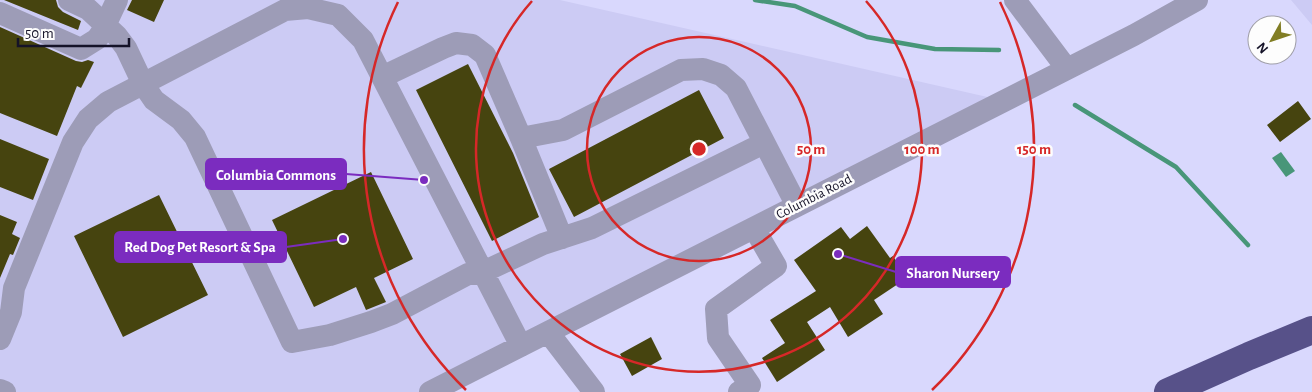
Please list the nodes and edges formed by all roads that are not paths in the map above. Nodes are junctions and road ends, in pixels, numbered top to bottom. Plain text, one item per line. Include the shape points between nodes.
1 (69, 0) edge
2 (117, 0) edge
3 (1015, 0) edge
4 (1197, 0) edge
5 (0, 13) edge
6 (105, 25) junction
7 (1067, 69) junction
8 (382, 77) junction
9 (143, 84) junction
10 (521, 138) junction
11 (764, 143) junction
12 (797, 206) junction
13 (754, 228) junction
14 (562, 238) junction
15 (483, 272) junction
16 (7, 296) edge
17 (1312, 330) edge
18 (548, 332) junction
19 (0, 339) edge
20 (521, 346) junction
21 (0, 390) edge
22 (5, 392) edge
23 (430, 392) edge
24 (594, 392) edge
25 (739, 392) edge
26 (1168, 392) edge

1 - 6 street via 88,9
2 - 6 street
3 - 7 street
4 - 7 street, Columbia Road
5 - 6 street via 82,49 97,39
6 - 9 street via 126,48
7 - 12 street, Columbia Road
8 - 9 street via 363,40 338,15 308,8 284,10
8 - 10 street via 456,43 472,45 486,55
8 - 15 street
9 - 15 street via 154,100 181,120 195,137 292,342 330,335 371,322 468,274
9 - 16 street via 108,102 88,119 73,142
10 - 11 street via 563,130 680,70 703,69 721,75 736,88
10 - 14 street
11 - 12 street
11 - 14 street via 592,228
12 - 13 street, Columbia Road
13 - 18 street, Columbia Road
13 - 25 street via 776,266 716,309 718,338 750,385
14 - 15 street
15 - 20 street
16 - 19 street via 11,312
17 - 26 highway
18 - 20 street, Columbia Road
18 - 24 street
20 - 23 street, Columbia Road
21 - 22 street

